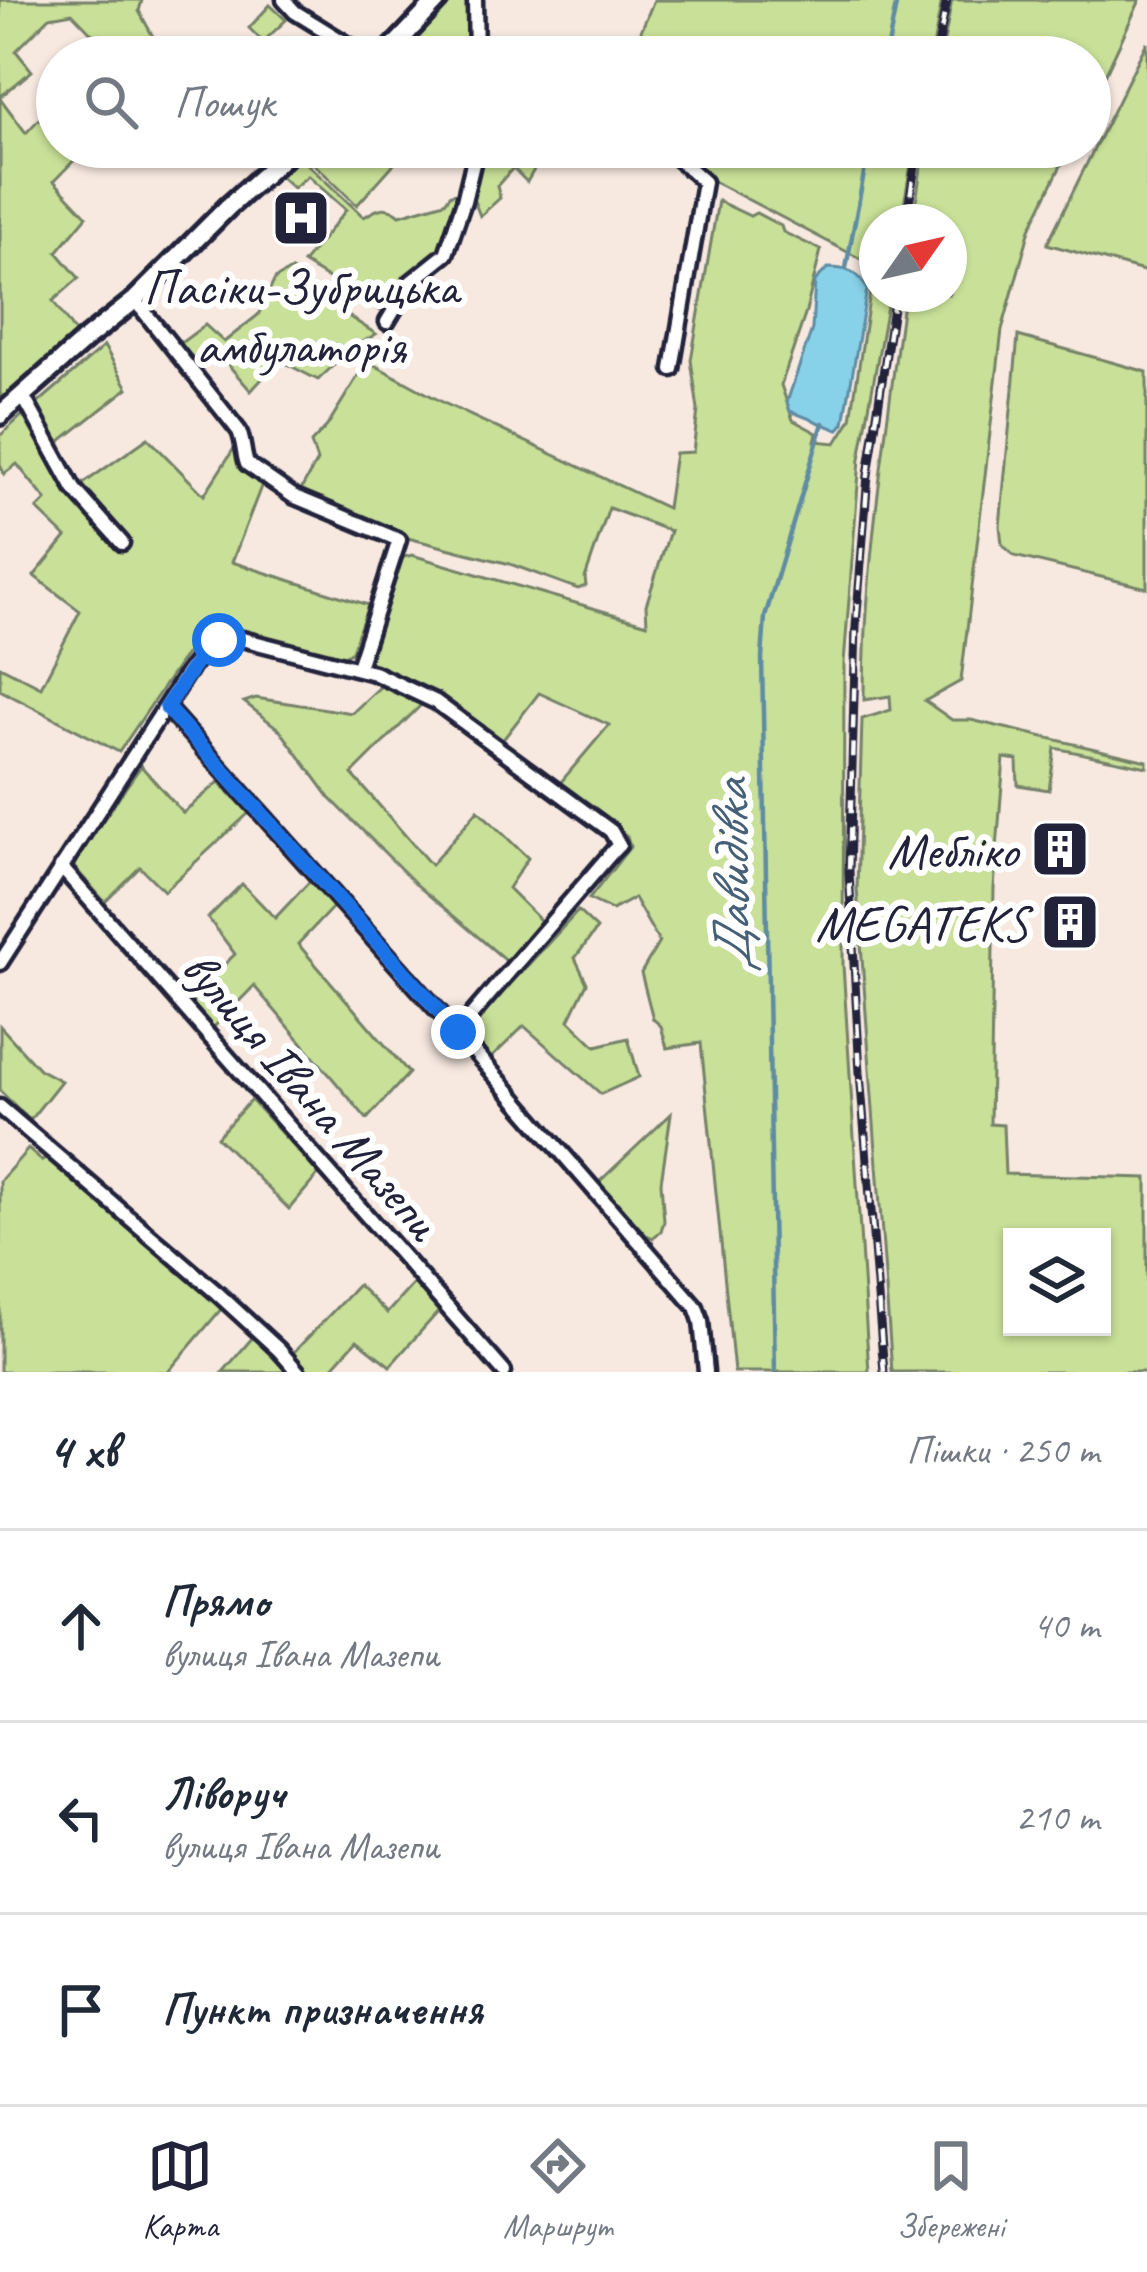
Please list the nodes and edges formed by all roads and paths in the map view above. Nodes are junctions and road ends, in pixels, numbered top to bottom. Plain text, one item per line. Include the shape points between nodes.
1 (284, 0) edge
2 (438, 0) edge
3 (475, 0) edge
4 (334, 36) edge
5 (404, 36) edge
6 (476, 36) edge
7 (272, 168) edge
8 (472, 168) edge
9 (688, 168) edge
10 (135, 301) junction
11 (386, 322) dead end
12 (672, 369) dead end
13 (23, 396) junction
14 (0, 415) edge
15 (122, 543) dead end
16 (358, 668) junction
17 (166, 707) junction
18 (61, 867) junction
19 (0, 963) edge
20 (458, 1032) junction
21 (0, 1107) edge
22 (298, 1372) edge
23 (504, 1372) edge
24 (706, 1372) edge

1 - 4 street
2 - 5 main road
3 - 6 street
7 - 10 main road
8 - 11 street via 446,254 411,282
9 - 12 street via 704,182
10 - 13 main road
10 - 16 street via 239,431 247,464 293,496 399,540
13 - 14 main road
13 - 15 street via 74,489
16 - 17 street via 219,640
16 - 20 street via 436,702 611,831 619,845
17 - 18 street
17 - 20 street
18 - 19 street
18 - 23 street, вулиця Івана Мазепи
20 - 24 street via 696,1307
21 - 22 street via 218,1292

